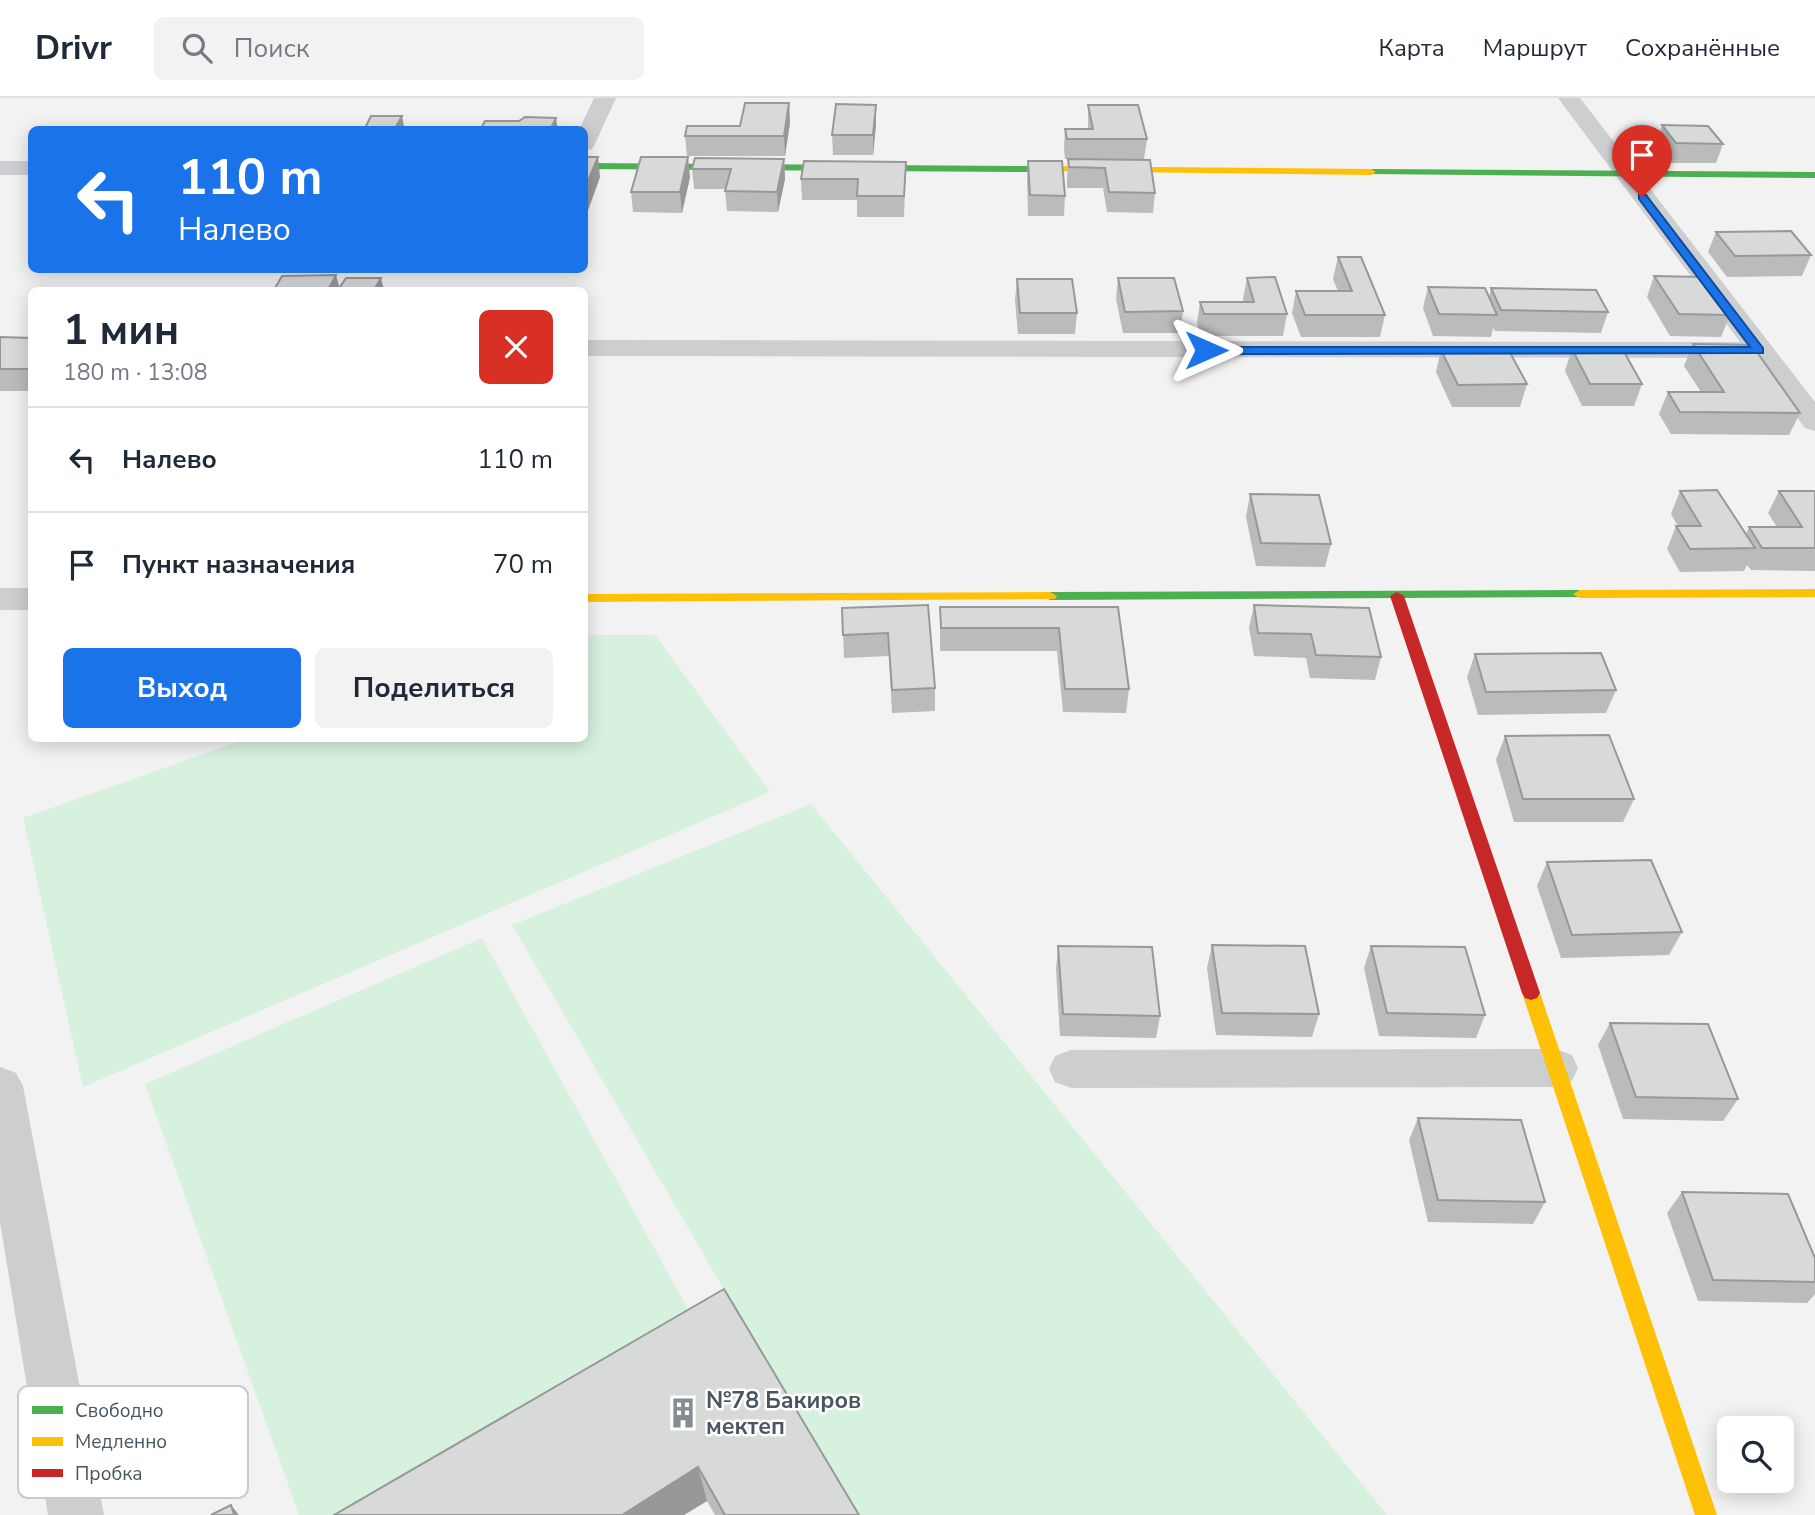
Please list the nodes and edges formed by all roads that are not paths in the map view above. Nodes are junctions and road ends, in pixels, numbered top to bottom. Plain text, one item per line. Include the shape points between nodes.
1 (605, 98) edge
2 (1569, 98) edge
3 (588, 135) edge
4 (588, 166) edge
5 (0, 168) edge
6 (28, 168) edge
7 (1626, 175) junction
8 (1815, 175) edge
9 (588, 348) edge
10 (1759, 350) junction
11 (1815, 422) edge
12 (1815, 593) edge
13 (1398, 596) junction
14 (588, 598) edge
15 (0, 599) edge
16 (28, 599) edge
17 (1556, 1068) junction
18 (1071, 1069) dead end
19 (0, 1086) edge
20 (53, 1386) edge
21 (1706, 1515) edge

1 - 3 street
2 - 7 street
4 - 7 street
5 - 6 street
7 - 8 street
7 - 10 street
9 - 10 street
10 - 11 street
12 - 13 street
13 - 14 street
13 - 17 street
15 - 16 street
17 - 18 street
17 - 21 street
19 - 20 street

